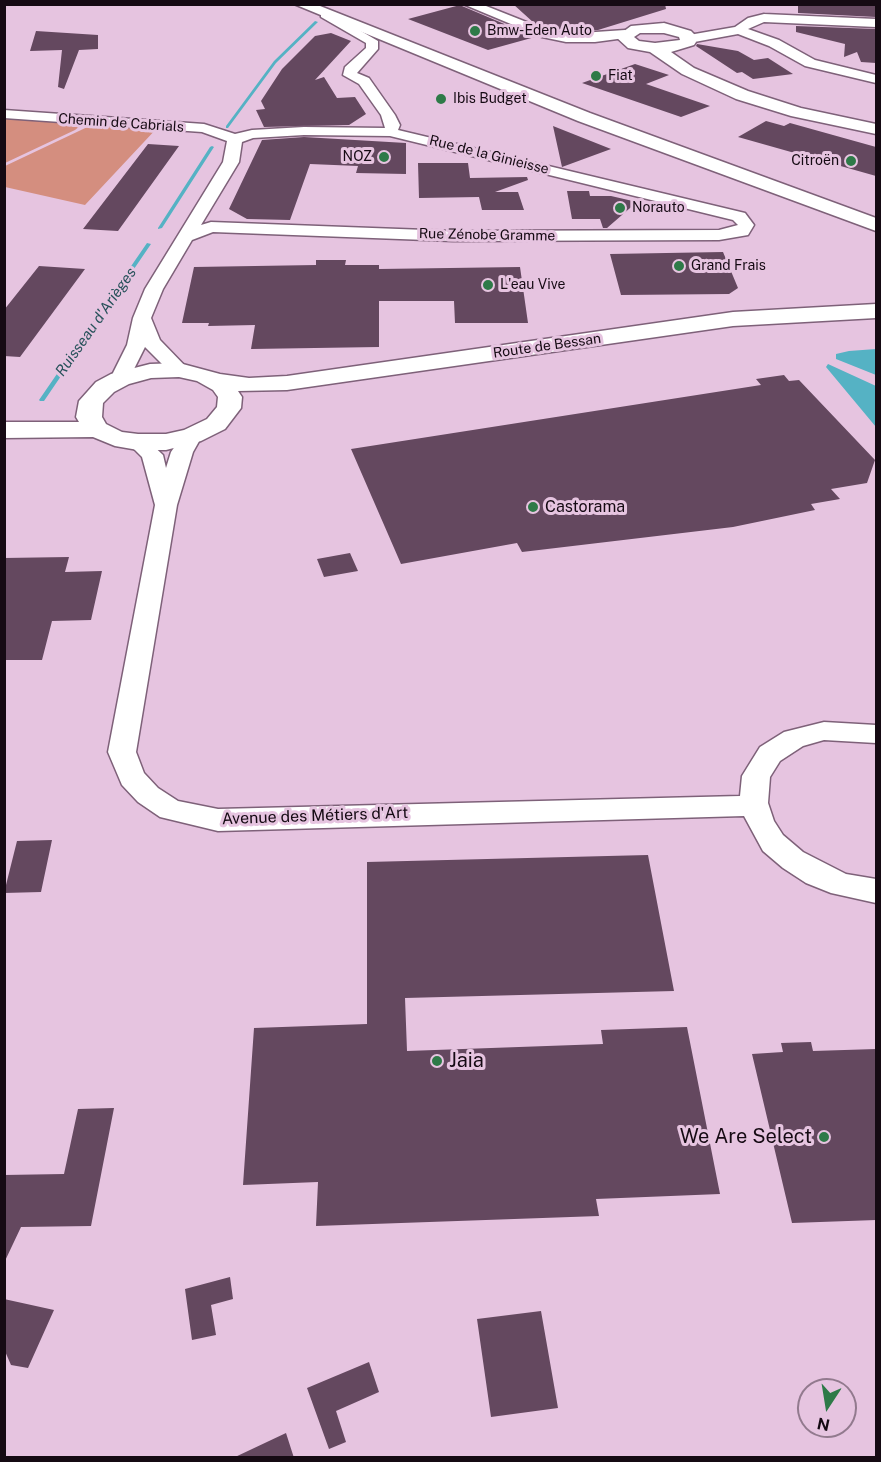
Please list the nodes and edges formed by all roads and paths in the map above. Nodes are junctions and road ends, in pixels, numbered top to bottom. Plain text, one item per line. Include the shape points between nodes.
1 (301, 4) edge
2 (469, 4) edge
3 (323, 9) edge
4 (876, 23) edge
5 (382, 28) junction
6 (664, 28) junction
7 (739, 30) junction
8 (629, 34) junction
9 (683, 39) junction
10 (656, 48) junction
11 (414, 50) junction
12 (876, 79) edge
13 (563, 90) dead end
14 (4, 114) edge
15 (876, 123) edge
16 (876, 129) edge
17 (390, 132) junction
18 (236, 139) junction
19 (669, 140) junction
20 (219, 183) junction
21 (876, 209) edge
22 (876, 215) edge
23 (738, 216) joint
24 (876, 225) edge
25 (212, 227) junction
26 (185, 237) junction
27 (876, 238) edge
28 (876, 311) edge
29 (142, 318) junction
30 (876, 321) edge
31 (179, 370) junction
32 (120, 379) junction
33 (218, 381) junction
34 (92, 400) junction
35 (229, 408) junction
36 (97, 429) junction
37 (4, 430) edge
38 (192, 436) junction
39 (138, 442) junction
40 (166, 505) junction
41 (876, 734) edge
42 (754, 803) junction
43 (876, 891) edge

1 - 3 main road
2 - 8 street via 566,38
3 - 5 main road
3 - 11 main road
3 - 17 street via 372,41 368,54 350,70 350,75 364,81 388,116 393,126
4 - 7 street via 777,17 752,21
5 - 13 main road
5 - 19 main road
6 - 8 main road
6 - 8 main road via 648,12
6 - 9 main road
7 - 9 street
7 - 12 street via 810,63
8 - 10 main road
9 - 10 main road
9 - 15 main road via 680,54 728,82 806,108
10 - 16 main road via 688,70 742,95
11 - 24 main road
11 - 27 main road via 511,96 834,217
14 - 18 street, Chemin de Cabrials via 204,128
17 - 18 street, Rue de la Ginieisse via 304,131 252,134
17 - 23 street, Rue de la Ginieisse
18 - 20 street via 231,162
19 - 21 main road
19 - 22 main road
20 - 25 street via 202,218
20 - 26 street
23 - 25 street, Rue Zénobe Gramme via 745,222 742,231 719,235 453,236
25 - 26 street
26 - 29 street
28 - 33 main road, Route de Bessan via 733,319 287,383 249,385
29 - 31 street via 151,342
29 - 32 street via 137,345
30 - 35 main road, Route de Bessan via 764,326 276,395
31 - 32 main road, Route de Bessan via 150,371
31 - 33 main road, Route de Bessan
32 - 34 main road
33 - 35 main road via 230,397
34 - 36 main road via 89,417
34 - 37 main road
35 - 38 main road via 216,424
36 - 37 main road
36 - 39 main road via 115,438
38 - 39 main road via 166,442
38 - 40 street, Avenue des Métiers d'Art via 182,452
39 - 40 street, Avenue des Métiers d'Art via 152,455
40 - 42 street, Avenue des Métiers d'Art via 122,752 132,778 170,810 218,820
41 - 42 street via 824,731 794,739 770,754 756,776
42 - 43 street via 760,823 773,843 793,860 842,885

